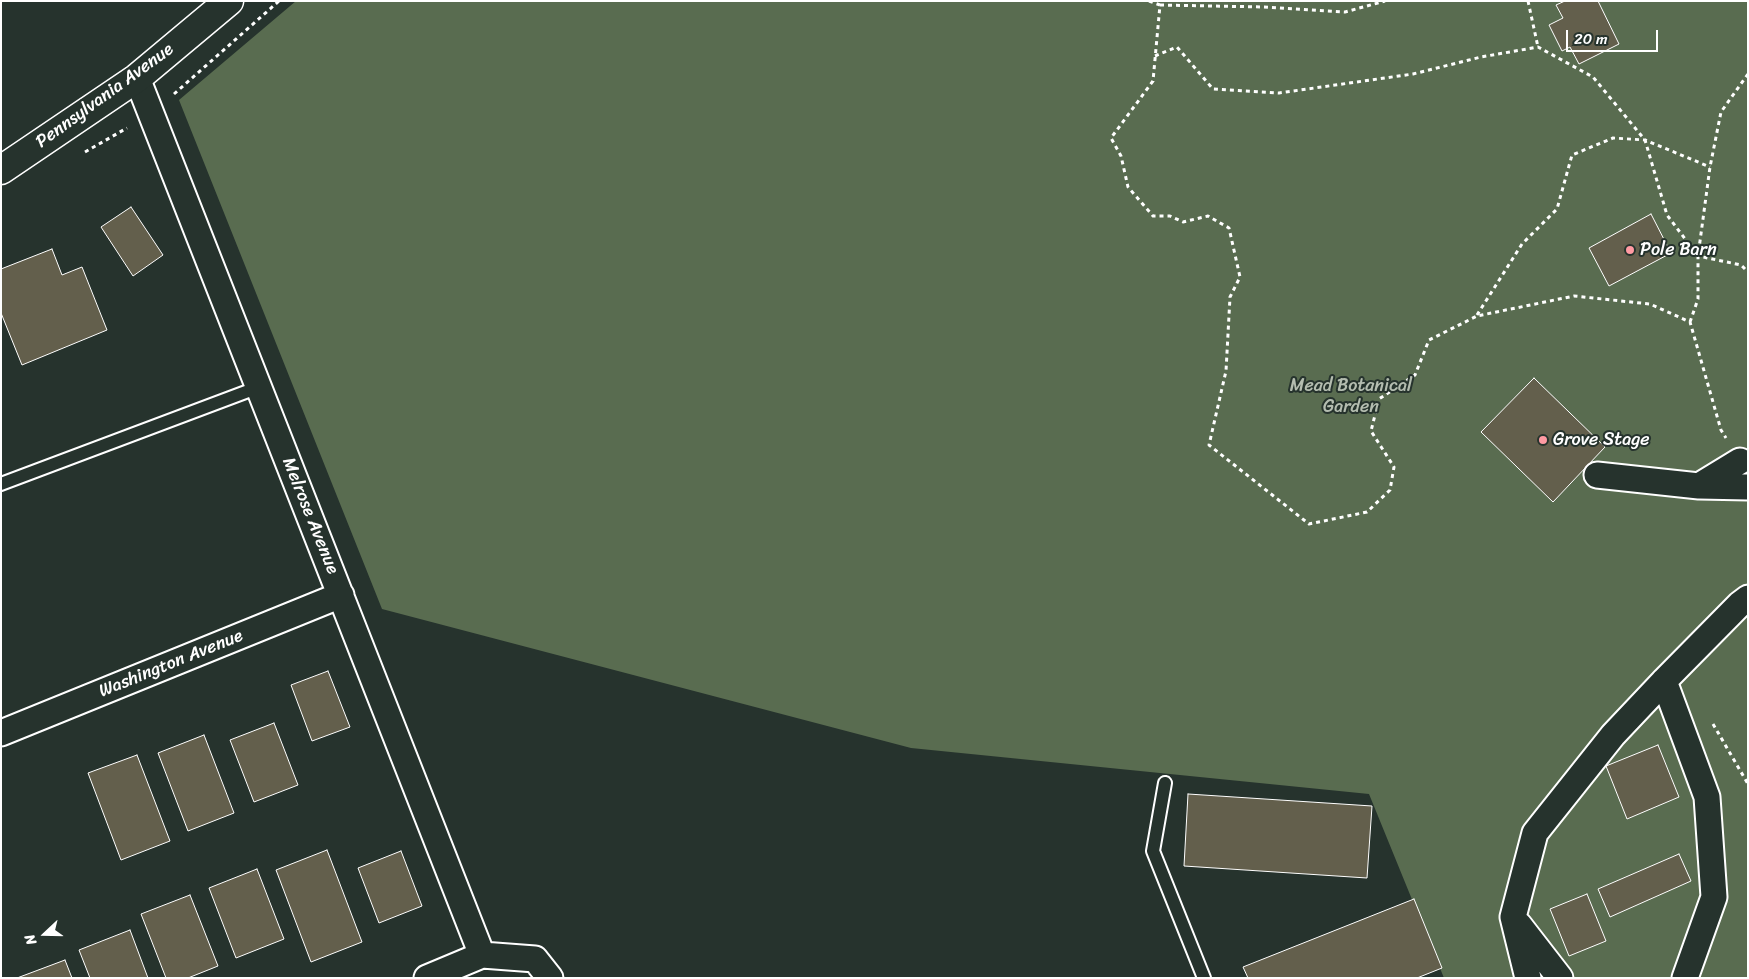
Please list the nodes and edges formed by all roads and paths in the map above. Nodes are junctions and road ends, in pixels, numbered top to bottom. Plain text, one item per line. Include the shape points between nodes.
1 (229, 1) edge
2 (1149, 1) edge
3 (1385, 1) edge
4 (1528, 1) edge
5 (1160, 5) junction
6 (1538, 47) junction
7 (1155, 56) junction
8 (1748, 74) edge
9 (137, 78) junction
10 (1645, 140) junction
11 (1710, 166) junction
12 (1, 170) edge
13 (1698, 256) junction
14 (1748, 272) edge
15 (1477, 316) junction
16 (1690, 322) junction
17 (259, 387) junction
18 (1740, 462) joint
19 (1598, 475) dead end
20 (1, 484) edge
21 (1699, 486) junction
22 (1748, 487) edge
23 (341, 595) junction
24 (1745, 602) edge
25 (1664, 681) junction
26 (1712, 724) dead end
27 (1, 733) edge
28 (1165, 783) dead end
29 (1748, 784) edge
30 (1513, 917) junction
31 (482, 956) junction
32 (427, 978) edge
33 (550, 978) edge
34 (1204, 978) edge
35 (1528, 978) edge
36 (1560, 978) edge
37 (1685, 978) edge

1 - 9 street, Pennsylvania Avenue
2 - 5 path
3 - 5 path via 1345,12
4 - 6 path
5 - 7 path
6 - 7 path via 1413,74 1279,92 1214,89 1177,47
6 - 10 path via 1593,77
7 - 15 path via 1153,80 1111,138 1121,156 1128,188 1152,216 1170,216 1183,222 1208,216 1228,228 1240,277 1230,297 1226,371 1209,445 1309,524 1367,512 1390,490 1394,467 1371,432 1379,399 1415,375 1429,340
8 - 11 path via 1721,112
9 - 12 street, Pennsylvania Avenue
9 - 17 street, Melrose Avenue
10 - 11 path
10 - 13 path via 1667,215
10 - 15 path via 1613,138 1572,155 1557,209 1522,244
11 - 13 path
13 - 14 path via 1741,266
13 - 16 path via 1698,299
15 - 16 path via 1574,296 1650,304
16 - 18 path via 1721,430
17 - 20 lane
17 - 23 street, Melrose Avenue
18 - 21 street
19 - 21 street
21 - 22 street
23 - 27 street, Washington Avenue
23 - 31 street, Melrose Avenue
24 - 25 street
25 - 30 street via 1614,735 1535,833
25 - 37 street via 1707,797 1714,897
26 - 29 path
28 - 34 lane via 1153,851
30 - 35 street
30 - 36 street
31 - 32 street
31 - 33 street via 535,959

